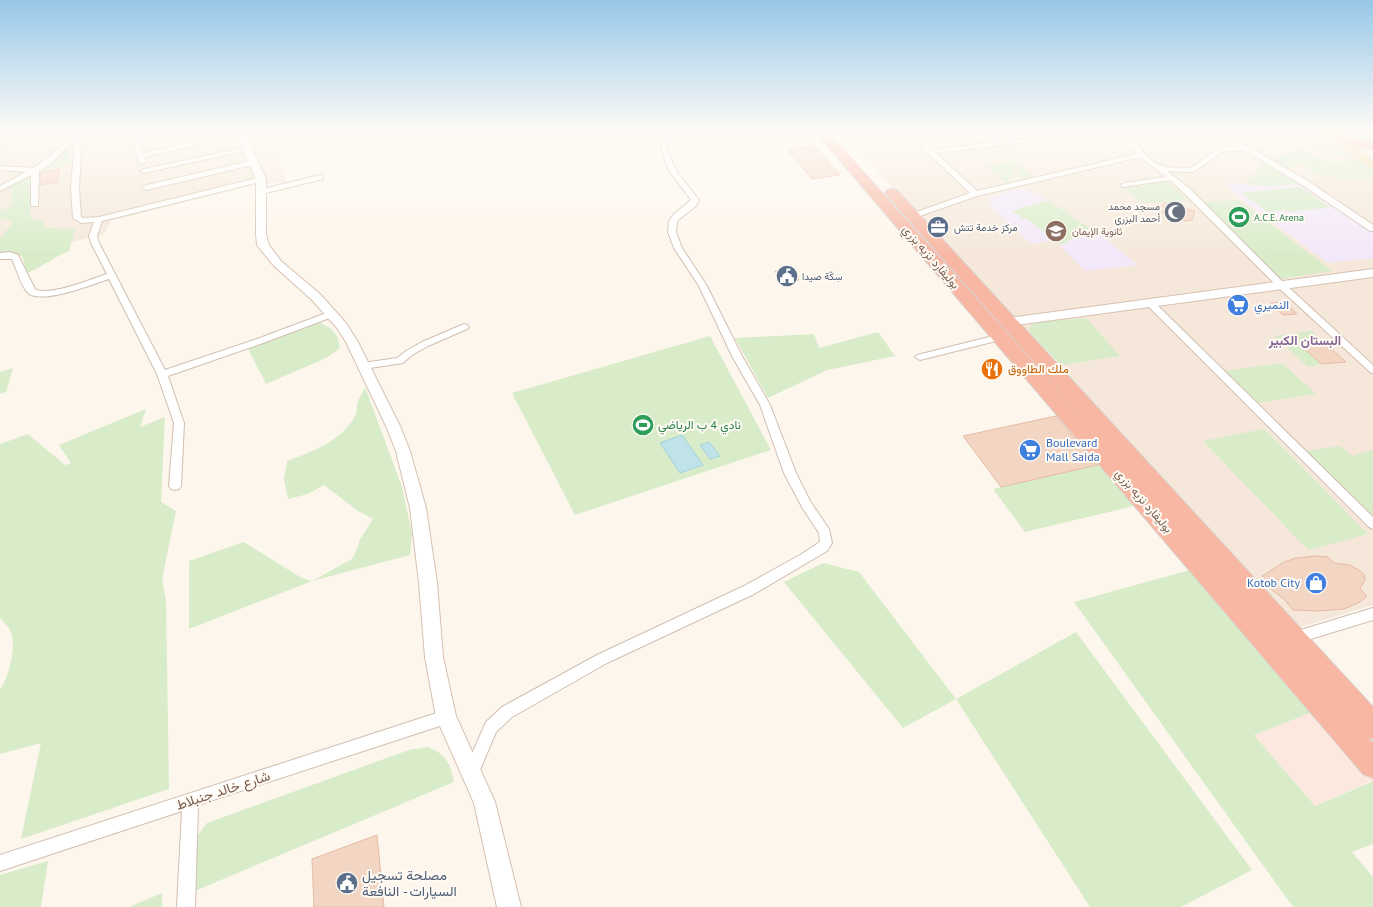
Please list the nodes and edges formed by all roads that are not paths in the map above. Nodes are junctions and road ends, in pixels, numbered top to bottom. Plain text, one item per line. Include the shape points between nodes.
1 (31, 172) edge
2 (35, 172) edge
3 (76, 172) edge
4 (144, 172) edge
5 (170, 172) edge
6 (191, 172) edge
7 (258, 172) edge
8 (674, 172) edge
9 (859, 172) edge
10 (874, 172) edge
11 (952, 172) edge
12 (1067, 172) edge
13 (1165, 172) edge
14 (1288, 172) edge
15 (320, 177) dead end
16 (1171, 178) junction
17 (145, 180) junction
18 (0, 184) edge
19 (10, 184) junction
20 (262, 185) junction
21 (1125, 185) dead end
22 (0, 189) edge
23 (975, 194) junction
24 (35, 204) dead end
25 (150, 206) junction
26 (914, 216) junction
27 (99, 219) junction
28 (1373, 229) edge
29 (0, 256) edge
30 (1373, 273) edge
31 (112, 275) junction
32 (1282, 286) junction
33 (1151, 304) junction
34 (332, 314) junction
35 (464, 327) dead end
36 (1005, 329) junction
37 (920, 357) dead end
38 (363, 366) junction
39 (1373, 369) edge
40 (162, 374) junction
41 (175, 486) dead end
42 (1373, 524) edge
43 (1373, 614) edge
44 (1294, 638) junction
45 (446, 718) junction
46 (1373, 726) edge
47 (1373, 764) edge
48 (472, 772) junction
49 (190, 800) junction
50 (0, 863) edge
51 (186, 907) edge
52 (509, 907) edge

1 - 19 street
2 - 24 street
3 - 27 street via 77,218 81,221
4 - 17 street
5 - 17 street
6 - 17 street
7 - 20 main road
8 - 48 street via 693,194 695,200 673,221 672,232 678,248 703,286 737,356 765,405 790,473 825,532 826,543 749,590 602,658 507,712 491,727
9 - 36 highway, بوليفارد نزيه بزري
10 - 26 highway, بوليفارد نزيه بزري
11 - 23 street
12 - 23 street
13 - 16 street
14 - 28 street
15 - 20 street
16 - 21 street
16 - 32 street
17 - 25 street
18 - 19 street
19 - 22 street
20 - 25 street
20 - 34 main road via 261,241 277,263 308,289
23 - 26 street
25 - 27 street
26 - 36 highway, بوليفارد نزيه بزري
27 - 31 street via 94,230 94,239
29 - 31 street via 15,257 31,290 38,295 56,293
30 - 32 main road
31 - 40 street
32 - 33 main road
32 - 39 street
33 - 36 main road
33 - 42 street
34 - 38 main road via 347,333
34 - 40 street
35 - 38 street via 425,344 400,361
36 - 37 street
36 - 44 highway, بوليفارد نزيه بزري
36 - 47 highway, بوليفارد نزيه بزري
38 - 45 main road via 393,426 414,489 428,583 434,657
40 - 41 street via 179,424
43 - 44 street
44 - 46 highway, بوليفارد نزيه بزري
45 - 48 main road
45 - 49 street, شارع خالد جنبلاط
48 - 52 main road via 488,814
49 - 50 street, شارع خالد جنبلاط
49 - 51 street

